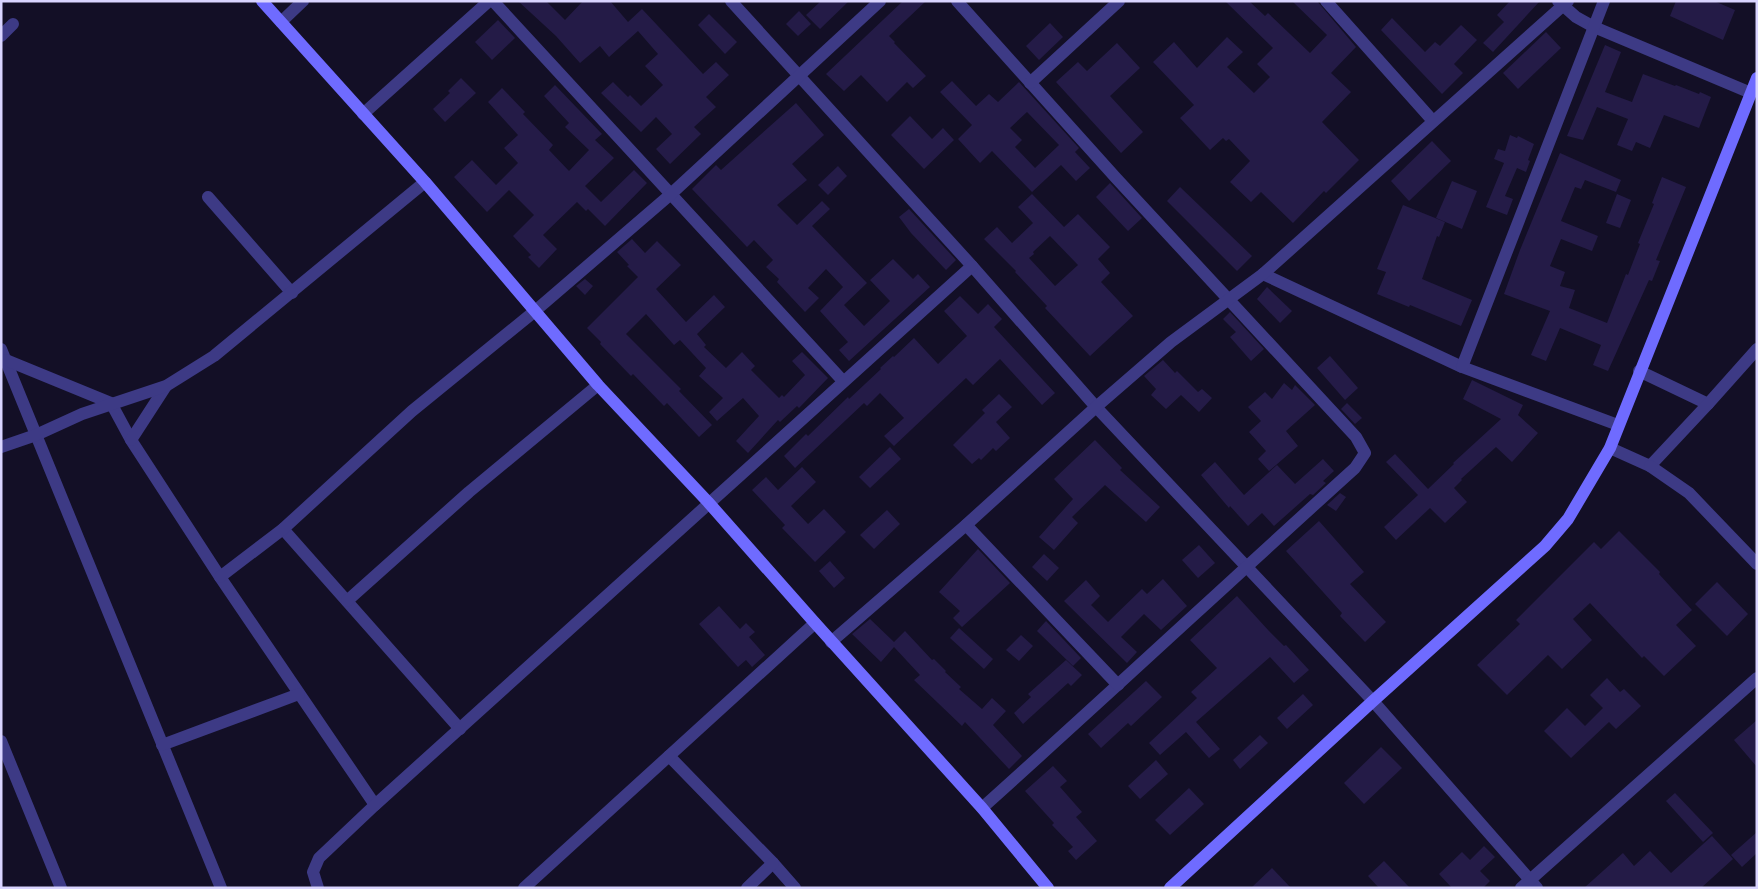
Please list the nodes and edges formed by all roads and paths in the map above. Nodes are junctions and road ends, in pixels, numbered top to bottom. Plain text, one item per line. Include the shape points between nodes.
1 (262, 1) edge
2 (303, 1) edge
3 (491, 1) edge
4 (731, 1) edge
5 (880, 1) edge
6 (957, 1) edge
7 (1119, 1) edge
8 (1326, 1) edge
9 (1604, 1) edge
10 (1563, 3) edge
11 (281, 22) junction
12 (13, 24) dead end
13 (1594, 27) junction
14 (1, 36) edge
15 (800, 76) junction
16 (1757, 78) edge
17 (1030, 83) junction
18 (1751, 93) junction
19 (363, 114) junction
20 (1433, 121) junction
21 (425, 182) junction
22 (671, 194) junction
23 (208, 197) dead end
24 (972, 266) junction
25 (1263, 274) junction
26 (292, 293) junction
27 (1229, 299) junction
28 (535, 311) junction
29 (1757, 349) edge
30 (4, 354) edge
31 (1462, 367) junction
32 (1639, 371) junction
33 (843, 381) junction
34 (598, 385) junction
35 (166, 386) junction
36 (112, 403) junction
37 (1708, 404) junction
38 (1096, 407) junction
39 (1618, 425) junction
40 (36, 435) junction
41 (131, 440) junction
42 (1, 447) edge
43 (1610, 448) junction
44 (1650, 466) junction
45 (708, 502) junction
46 (966, 525) junction
47 (283, 529) junction
48 (1757, 564) edge
49 (1246, 566) junction
50 (220, 577) junction
51 (347, 601) junction
52 (815, 624) junction
53 (831, 642) junction
54 (1757, 678) edge
55 (1118, 685) junction
56 (300, 694) junction
57 (1373, 701) junction
58 (460, 729) junction
59 (1, 741) edge
60 (162, 745) junction
61 (669, 756) junction
62 (5, 761) edge
63 (375, 805) junction
64 (982, 808) junction
65 (774, 863) junction
66 (1529, 885) edge
67 (61, 888) edge
68 (221, 888) edge
69 (318, 888) edge
70 (524, 888) edge
71 (747, 888) edge
72 (795, 888) edge
73 (1048, 888) edge
74 (1170, 888) edge

1 - 11 street
2 - 11 street
3 - 19 street
3 - 22 street
4 - 15 street
5 - 15 street
6 - 17 street
7 - 17 street
8 - 20 street
9 - 13 street
10 - 13 street
10 - 20 street
11 - 19 street
12 - 14 street
13 - 18 street
13 - 31 street
15 - 22 street
15 - 24 street
16 - 18 street
17 - 27 street
18 - 32 street
19 - 21 street
20 - 25 street
21 - 26 street
21 - 28 street
22 - 28 street
22 - 33 street
23 - 26 street
24 - 33 street
24 - 38 street
25 - 27 street
25 - 31 street
26 - 35 street via 214,356
27 - 38 street via 1171,342
27 - 49 street via 1356,437 1365,453 1355,468
28 - 34 street
28 - 47 street via 412,411
29 - 37 street
30 - 36 street
30 - 40 street
31 - 39 street
32 - 37 street
32 - 39 street
33 - 45 street
34 - 45 street
34 - 51 street via 469,492
35 - 36 street
35 - 41 street
36 - 40 street
36 - 41 street
37 - 44 street
38 - 46 street
38 - 49 street
39 - 43 street
40 - 42 street
40 - 60 street
41 - 50 street
43 - 44 street
43 - 57 street via 1568,518 1545,546
44 - 48 street via 1696,499
45 - 52 street
45 - 58 street
46 - 53 street
46 - 55 street
47 - 50 street
47 - 51 street
49 - 55 street
49 - 57 street
50 - 56 street
51 - 58 street
52 - 53 street
52 - 61 street
53 - 64 street
54 - 66 street
55 - 64 street
56 - 60 street
56 - 63 street
57 - 66 street
57 - 74 street
58 - 63 street
59 - 62 street
60 - 68 street
61 - 65 street
61 - 70 street
62 - 67 street
63 - 69 street via 319,858 312,872
64 - 73 street
65 - 71 street
65 - 72 street

